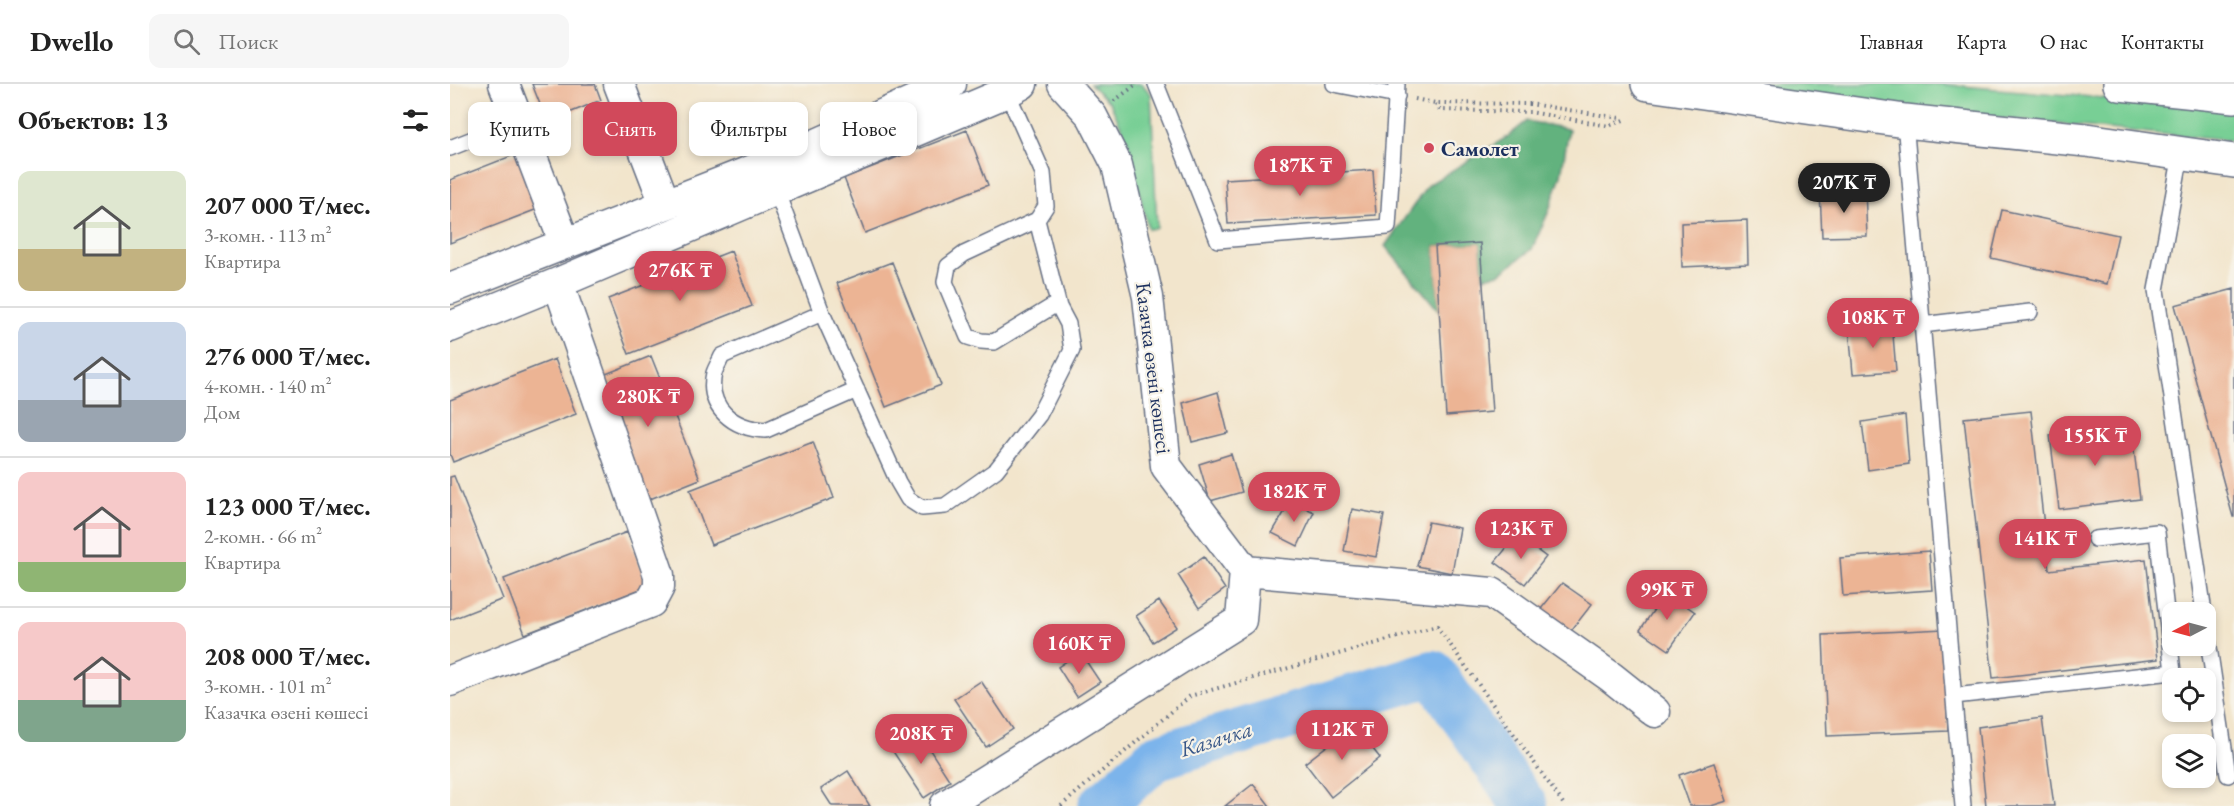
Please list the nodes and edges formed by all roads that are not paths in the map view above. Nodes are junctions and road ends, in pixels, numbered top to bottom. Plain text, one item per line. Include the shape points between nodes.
1 (504, 84) edge
2 (619, 84) edge
3 (951, 84) edge
4 (1063, 84) edge
5 (1156, 84) edge
6 (1334, 84) edge
7 (1648, 84) edge
8 (2120, 84) edge
9 (1005, 87) edge
10 (1397, 90) edge
11 (2234, 96) edge
12 (511, 102) edge
13 (1905, 121) junction
14 (468, 141) edge
15 (450, 148) edge
16 (2181, 154) junction
17 (531, 156) edge
18 (2234, 161) edge
19 (776, 190) junction
20 (665, 204) junction
21 (1037, 220) junction
22 (565, 244) junction
23 (558, 283) junction
24 (450, 290) edge
25 (1059, 307) junction
26 (2030, 312) dead end
27 (822, 313) junction
28 (1922, 325) junction
29 (450, 327) edge
30 (857, 390) junction
31 (2095, 539) dead end
32 (1245, 571) junction
33 (2203, 602) edge
34 (2210, 656) edge
35 (450, 681) edge
36 (1954, 696) junction
37 (1655, 712) dead end
38 (2228, 775) dead end
39 (945, 806) edge
40 (1963, 806) edge

1 - 12 street
2 - 20 street
3 - 20 street via 801,151
4 - 32 street, Казачка өзені көшесі via 1092,116 1117,165 1148,297 1166,465
5 - 10 lane via 1218,240 1388,227
6 - 10 lane
7 - 13 main road
8 - 11 main road
9 - 19 street
9 - 21 lane via 1043,173 1046,206
13 - 16 main road
13 - 28 lane
14 - 15 lane
16 - 18 main road
16 - 33 lane via 2156,290
17 - 22 street
19 - 23 street
19 - 27 lane
20 - 22 street
21 - 25 lane
21 - 25 lane via 964,254 948,266 945,282 968,337 981,341 994,342 1053,306
22 - 24 street
23 - 29 street
23 - 35 street via 659,575 659,587 651,602
25 - 30 lane via 1068,324 1072,350 1039,414 996,470 945,506 922,508 908,499
26 - 28 lane
27 - 30 lane
27 - 30 lane via 722,356 714,373 713,390 723,414 749,429 765,430
28 - 36 lane
31 - 36 lane via 2157,532 2173,672
32 - 37 street via 1492,593
32 - 39 street via 1241,620
34 - 38 lane
36 - 40 lane

